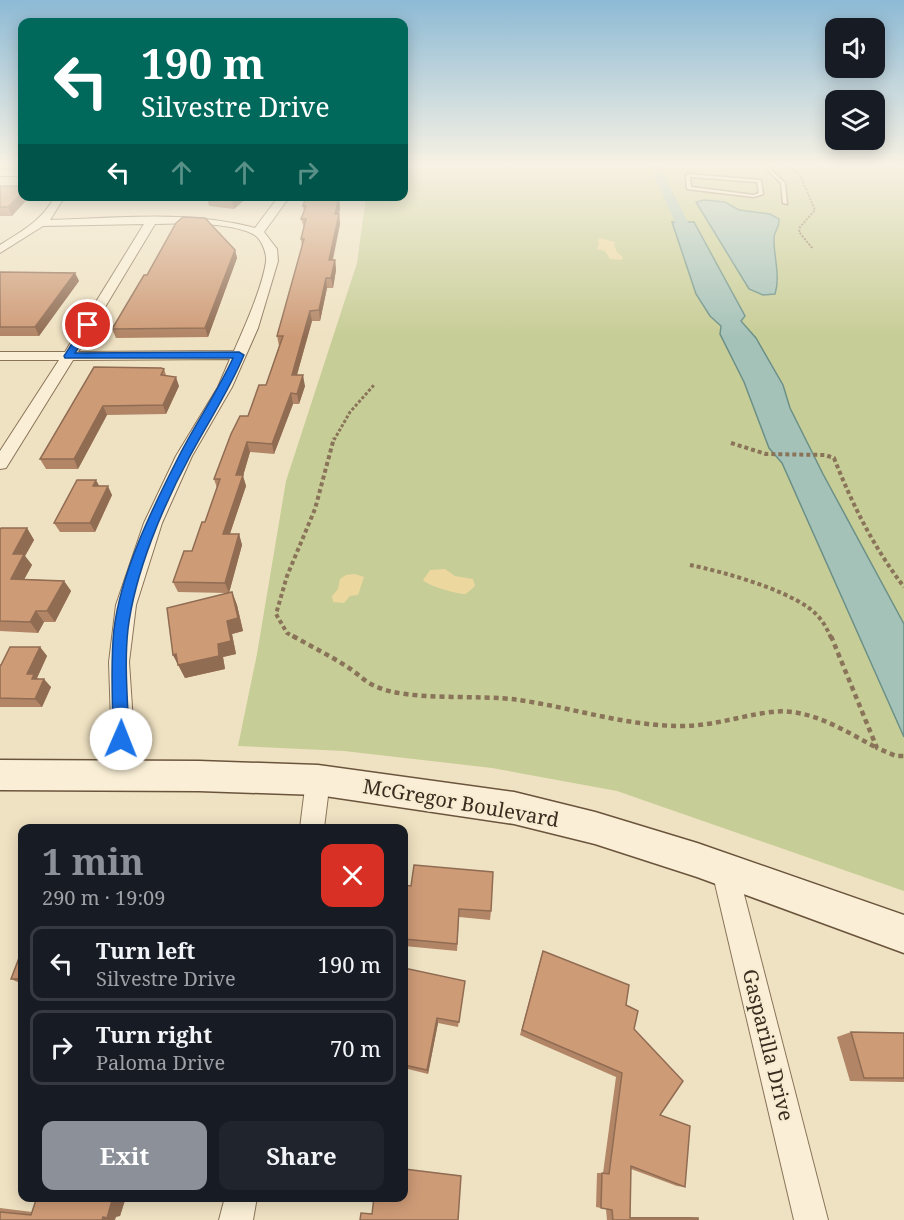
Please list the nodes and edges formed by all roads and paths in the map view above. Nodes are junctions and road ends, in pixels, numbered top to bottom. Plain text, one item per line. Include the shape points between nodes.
1 (41, 223) joint
2 (48, 223) edge
3 (151, 223) edge
4 (221, 223) edge
5 (265, 223) edge
6 (804, 223) edge
7 (258, 232) junction
8 (813, 249) dead end
9 (0, 250) edge
10 (239, 355) junction
11 (0, 356) edge
12 (69, 356) junction
13 (374, 385) dead end
14 (731, 443) dead end
15 (0, 464) edge
16 (690, 566) dead end
17 (904, 587) edge
18 (877, 748) junction
19 (904, 756) edge
20 (0, 775) edge
21 (118, 775) junction
22 (318, 780) junction
23 (312, 824) edge
24 (725, 871) junction
25 (904, 934) edge
26 (240, 1202) edge
27 (236, 1220) edge
28 (811, 1220) edge

1 - 2 street
1 - 9 street
3 - 12 street via 140,246
4 - 7 street
5 - 7 street
6 - 8 path via 800,232
7 - 10 street via 271,249 272,261
10 - 12 street
10 - 21 street via 225,387 184,456 153,523 131,585 121,628
11 - 12 street
12 - 15 street
13 - 18 path via 344,418 325,465 314,513 279,594 276,614 287,633 374,686 399,694 520,700 629,722 681,726 718,724 774,711 805,714
14 - 17 path via 767,456 834,458 878,552
16 - 18 path via 723,573 809,608 826,625
18 - 19 path
20 - 21 main road, McGregor Boulevard
21 - 22 main road, McGregor Boulevard
22 - 23 street
22 - 24 main road, McGregor Boulevard via 514,808 596,828
24 - 25 main road, McGregor Boulevard
24 - 28 street, Gasparilla Drive
26 - 27 street

